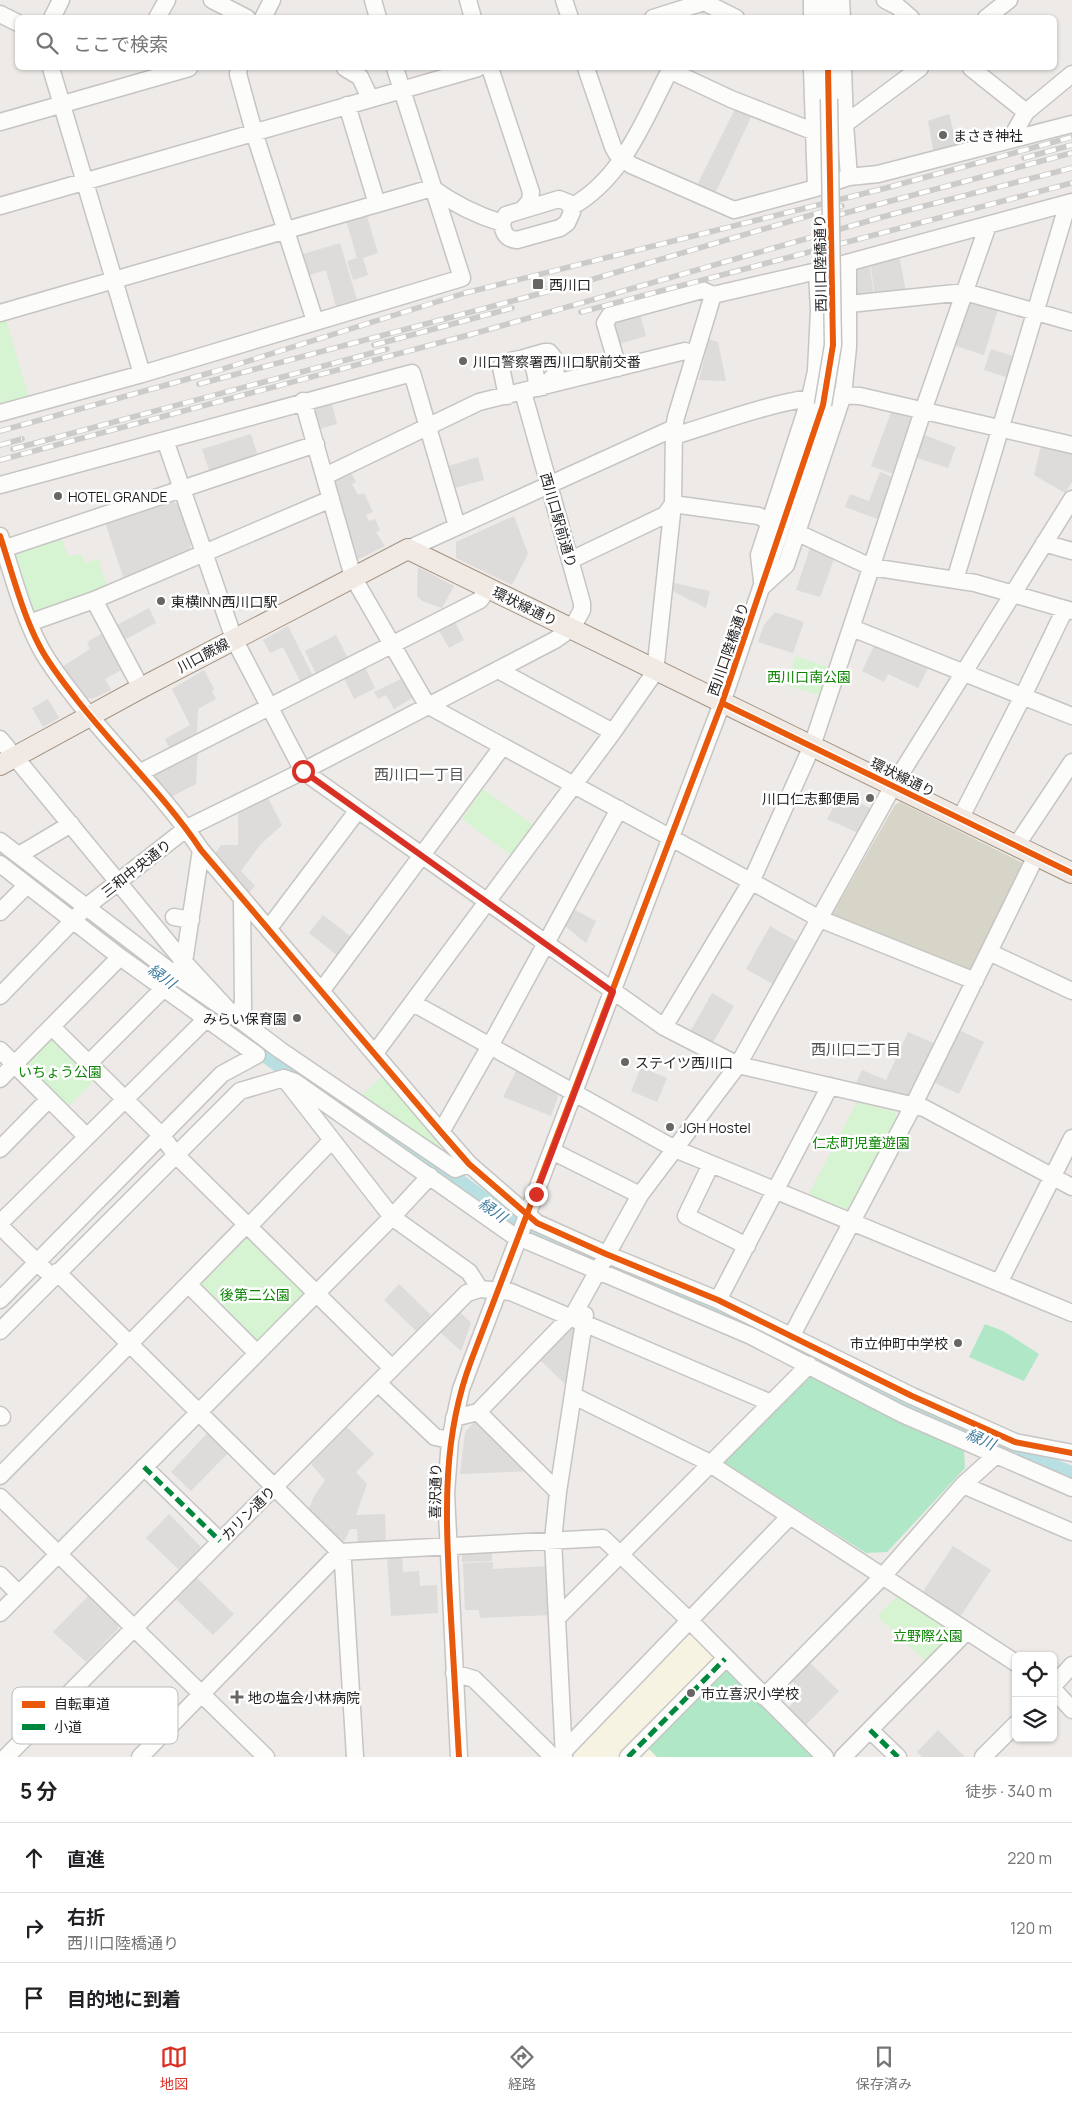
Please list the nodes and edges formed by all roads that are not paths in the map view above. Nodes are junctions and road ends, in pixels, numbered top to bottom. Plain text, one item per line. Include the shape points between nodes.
1 (61, 0) edge
2 (167, 0) edge
3 (212, 0) edge
4 (272, 0) edge
5 (372, 0) edge
6 (468, 0) edge
7 (564, 0) edge
8 (812, 0) edge
9 (827, 0) edge
10 (841, 0) edge
11 (1009, 0) edge
12 (705, 1) edge
13 (894, 2) edge
14 (0, 14) edge
15 (54, 15) edge
16 (159, 15) edge
17 (241, 15) edge
18 (264, 15) edge
19 (377, 15) edge
20 (473, 15) edge
21 (569, 15) edge
22 (662, 15) edge
23 (698, 15) edge
24 (731, 15) edge
25 (812, 15) edge
26 (827, 15) edge
27 (842, 15) edge
28 (908, 15) edge
29 (990, 15) edge
30 (15, 22) edge
31 (52, 70) edge
32 (173, 70) edge
33 (239, 70) edge
34 (348, 70) edge
35 (396, 70) edge
36 (470, 70) edge
37 (491, 70) edge
38 (587, 70) edge
39 (669, 70) edge
40 (672, 70) edge
41 (812, 70) edge
42 (828, 70) edge
43 (843, 70) edge
44 (917, 70) edge
45 (974, 70) edge
46 (148, 73) edge
47 (1072, 74) edge
48 (402, 88) junction
49 (370, 98) junction
50 (62, 104) junction
51 (347, 105) junction
52 (1026, 112) junction
53 (0, 122) edge
54 (844, 124) junction
55 (1072, 124) edge
56 (254, 132) junction
57 (814, 132) junction
58 (1010, 140) junction
59 (623, 160) junction
60 (849, 177) junction
61 (84, 181) junction
62 (529, 187) junction
63 (432, 188) junction
64 (816, 188) junction
65 (547, 202) junction
66 (1070, 203) edge
67 (377, 204) junction
68 (0, 206) edge
69 (571, 207) junction
70 (523, 209) junction
71 (502, 223) junction
72 (988, 225) junction
73 (287, 230) junction
74 (1065, 242) edge
75 (848, 263) junction
76 (817, 271) junction
77 (114, 280) junction
78 (965, 292) junction
79 (713, 295) junction
80 (849, 304) junction
81 (1035, 311) junction
82 (0, 313) edge
83 (315, 321) junction
84 (1072, 322) edge
85 (695, 354) junction
86 (618, 368) junction
87 (142, 374) junction
88 (535, 389) junction
89 (843, 395) junction
90 (507, 396) junction
91 (303, 401) junction
92 (817, 402) junction
93 (923, 411) junction
94 (0, 413) edge
95 (428, 426) junction
96 (1000, 429) junction
97 (674, 432) junction
98 (165, 440) junction
99 (316, 444) junction
100 (1072, 445) edge
101 (325, 476) junction
102 (549, 484) junction
103 (0, 485) edge
104 (181, 489) junction
105 (331, 499) junction
106 (1072, 499) edge
107 (673, 504) junction
108 (769, 522) junction
109 (457, 526) junction
110 (798, 533) junction
111 (1044, 543) junction
112 (1, 545) edge
113 (408, 549) junction
114 (1072, 551) edge
115 (203, 554) junction
116 (571, 560) junction
117 (871, 567) junction
118 (353, 577) junction
119 (955, 580) junction
120 (763, 586) junction
121 (488, 588) junction
122 (1011, 595) junction
123 (94, 600) junction
124 (1068, 610) edge
125 (29, 623) junction
126 (572, 628) junction
127 (852, 628) junction
128 (234, 639) junction
129 (393, 644) junction
130 (498, 670) junction
131 (655, 672) junction
132 (963, 672) junction
133 (141, 688) junction
134 (1024, 696) junction
135 (722, 703) junction
136 (428, 705) junction
137 (269, 706) junction
138 (1072, 716) edge
139 (90, 717) junction
140 (613, 732) junction
141 (0, 739) edge
142 (812, 746) junction
143 (502, 747) junction
144 (7, 761) edge
145 (1072, 762) edge
146 (303, 771) junction
147 (139, 773) junction
148 (573, 785) junction
149 (894, 786) junction
150 (619, 809) junction
151 (358, 810) junction
152 (960, 819) junction
153 (70, 824) junction
154 (187, 828) junction
155 (672, 837) junction
156 (0, 841) edge
157 (1016, 846) junction
158 (201, 850) junction
159 (422, 855) junction
160 (19, 856) junction
161 (1036, 856) junction
162 (0, 864) edge
163 (1072, 873) edge
164 (119, 882) junction
165 (751, 882) junction
166 (27, 885) junction
167 (242, 898) junction
168 (488, 903) junction
169 (86, 907) junction
170 (0, 912) edge
171 (174, 917) dead end
172 (820, 918) junction
173 (191, 920) junction
174 (74, 921) junction
175 (269, 928) junction
176 (546, 944) junction
177 (989, 952) junction
178 (120, 957) junction
179 (179, 968) junction
180 (974, 981) junction
181 (164, 988) junction
182 (322, 990) junction
183 (1072, 991) edge
184 (613, 992) junction
185 (0, 996) edge
186 (413, 1003) junction
187 (231, 1012) junction
188 (207, 1018) junction
189 (52, 1027) junction
190 (664, 1028) junction
191 (490, 1046) junction
192 (0, 1050) edge
193 (375, 1053) junction
194 (15, 1064) junction
195 (89, 1064) junction
196 (738, 1065) junction
197 (284, 1078) junction
198 (0, 1079) edge
199 (830, 1086) junction
200 (574, 1094) junction
201 (49, 1099) junction
202 (125, 1099) junction
203 (913, 1106) junction
204 (441, 1132) junction
205 (86, 1136) junction
206 (162, 1136) junction
207 (1072, 1138) edge
208 (332, 1140) junction
209 (0, 1149) edge
210 (675, 1149) junction
211 (552, 1151) junction
212 (176, 1155) junction
213 (469, 1164) junction
214 (711, 1164) junction
215 (430, 1176) junction
216 (1052, 1177) junction
217 (1072, 1187) edge
218 (776, 1190) junction
219 (640, 1195) junction
220 (527, 1216) junction
221 (392, 1217) junction
222 (852, 1221) junction
223 (0, 1225) edge
224 (246, 1225) junction
225 (519, 1237) junction
226 (747, 1246) junction
227 (605, 1255) junction
228 (37, 1262) junction
229 (55, 1275) junction
230 (594, 1276) junction
231 (999, 1283) junction
232 (188, 1284) junction
233 (480, 1289) junction
234 (498, 1290) junction
235 (316, 1294) junction
236 (0, 1300) edge
237 (718, 1300) junction
238 (1072, 1313) edge
239 (577, 1321) junction
240 (0, 1331) edge
241 (792, 1335) junction
242 (130, 1344) junction
243 (257, 1353) junction
244 (809, 1365) junction
245 (392, 1368) junction
246 (378, 1383) junction
247 (574, 1396) junction
248 (770, 1403) junction
249 (199, 1412) junction
250 (478, 1412) junction
251 (454, 1418) junction
252 (450, 1440) junction
253 (1072, 1453) edge
254 (994, 1456) junction
255 (710, 1464) junction
256 (144, 1467) junction
257 (0, 1476) edge
258 (963, 1485) junction
259 (275, 1486) junction
260 (1072, 1488) edge
261 (558, 1492) junction
262 (0, 1497) edge
263 (790, 1516) junction
264 (1072, 1532) edge
265 (553, 1540) junction
266 (220, 1541) junction
267 (448, 1547) junction
268 (340, 1552) junction
269 (59, 1556) junction
270 (620, 1556) junction
271 (0, 1575) edge
272 (882, 1576) junction
273 (19, 1594) junction
274 (0, 1613) edge
275 (557, 1618) junction
276 (690, 1621) junction
277 (134, 1628) junction
278 (966, 1632) junction
279 (726, 1659) junction
280 (1012, 1661) edge
281 (1072, 1665) edge
282 (454, 1673) junction
283 (1057, 1682) edge
284 (75, 1687) edge
285 (1057, 1692) edge
286 (202, 1695) junction
287 (764, 1697) junction
288 (1072, 1710) edge
289 (178, 1719) edge
290 (1012, 1728) edge
291 (870, 1730) junction
292 (19, 1744) edge
293 (153, 1744) edge
294 (560, 1755) edge
295 (6, 1757) edge
296 (140, 1757) edge
297 (266, 1757) edge
298 (355, 1757) edge
299 (458, 1757) edge
300 (628, 1757) edge
301 (825, 1757) edge
302 (843, 1757) edge
303 (898, 1757) edge
304 (983, 1757) edge

1 - 15 street
2 - 16 street
3 - 17 street
4 - 18 street
5 - 19 street
6 - 20 street
7 - 21 street
8 - 25 street
9 - 26 street
10 - 27 street
11 - 29 street
12 - 22 street
12 - 23 street
12 - 24 street
13 - 28 street
14 - 30 street
31 - 50 street
32 - 46 street
33 - 56 street
34 - 49 street via 360,77
35 - 48 street
36 - 48 street
37 - 62 street
38 - 59 street via 613,147
39 - 59 street
40 - 57 street via 731,99
41 - 57 street
42 - 92 street, 西川口陸橋通り, bridge via 833,345
43 - 54 street
44 - 54 street
45 - 52 street
46 - 50 street
47 - 52 street
48 - 49 street
48 - 63 street
49 - 51 street
50 - 53 street
50 - 61 street
51 - 56 street
51 - 67 street
52 - 58 street
54 - 57 street
54 - 60 street
55 - 58 street
56 - 61 street
56 - 73 street
57 - 64 street
58 - 60 street via 878,174
59 - 64 street via 734,210
59 - 69 street via 586,198
60 - 64 street
61 - 68 street
61 - 77 street
62 - 65 street via 538,199
62 - 70 street via 530,200
63 - 67 street
63 - 71 street via 450,201
63 - 83 street via 462,278
65 - 69 street via 559,199
65 - 70 street
66 - 72 street
66 - 74 street
67 - 73 street
69 - 71 street via 567,224 517,240 505,234
70 - 71 street via 506,216
72 - 75 street
72 - 78 street
73 - 77 street
73 - 83 street
74 - 81 street
75 - 76 street
75 - 80 street
76 - 79 street
76 - 92 street
77 - 82 street
77 - 87 street
78 - 80 street
78 - 81 street
78 - 93 street
79 - 85 street
79 - 86 street via 702,290 610,315 605,323
80 - 89 street
81 - 84 street
81 - 96 street
83 - 87 street
85 - 86 street via 685,351
85 - 97 street
86 - 88 street
87 - 94 street
88 - 90 street
88 - 90 street via 556,374 551,354 545,352 506,362 501,367
88 - 102 street, 西川口駅前通り via 528,410
89 - 92 street
89 - 93 street
89 - 110 street
90 - 95 street via 485,401
91 - 95 street via 412,373
91 - 98 street
91 - 99 street
92 - 97 street via 790,402
92 - 108 street
92 - 120 street, 西川口陸橋通り
93 - 96 street
93 - 117 street
95 - 101 street
95 - 109 street
96 - 100 street
96 - 119 street
97 - 102 street
97 - 107 street
98 - 103 street
98 - 104 street
99 - 101 street
99 - 104 street
101 - 105 street
102 - 109 street
102 - 116 street, 西川口駅前通り
104 - 112 street
104 - 115 street
105 - 115 street
105 - 118 street
106 - 111 street
107 - 108 street via 759,516
107 - 116 street via 665,515
107 - 131 street
108 - 120 street via 759,555
109 - 113 street
110 - 117 street
110 - 120 street via 786,565
111 - 114 street
111 - 122 street
112 - 125 street
113 - 118 main road, 川口蕨線
113 - 121 main road, 環状線通り
115 - 123 street
115 - 128 street
116 - 126 street, 西川口駅前通り via 582,603 582,610
117 - 119 street
117 - 127 street
118 - 128 main road, 川口蕨線
118 - 129 street
119 - 122 street
120 - 135 street, 西川口陸橋通り
121 - 126 main road, 環状線通り
121 - 129 street via 480,600
122 - 124 street
122 - 132 street
123 - 125 street
123 - 133 street
124 - 134 street
125 - 139 street via 58,676
126 - 130 street, 三和中央通り
126 - 131 main road, 環状線通り
127 - 132 street
127 - 142 street
128 - 133 main road, 川口蕨線
128 - 137 street
129 - 136 street
129 - 137 street
130 - 136 street, 三和中央通り
130 - 140 street
131 - 135 main road, 環状線通り
131 - 140 street
132 - 134 street
132 - 149 street
133 - 139 main road, 川口蕨線
134 - 138 street
134 - 152 street
135 - 142 main road, 環状線通り
135 - 155 street, 西川口陸橋通り
136 - 143 street
136 - 146 street, 三和中央通り
137 - 146 street
137 - 147 street
139 - 144 main road, 川口蕨線
139 - 147 street
140 - 148 street
141 - 144 street
142 - 149 main road, 環状線通り
142 - 165 street
143 - 148 street
143 - 159 street
144 - 153 street
145 - 157 street
146 - 151 street
146 - 154 street, 三和中央通り
147 - 154 street
148 - 150 street
148 - 168 street
149 - 152 main road, 環状線通り
149 - 172 street
150 - 155 street
150 - 176 street
151 - 159 street
151 - 175 street
152 - 157 main road, 環状線通り
153 - 160 street
153 - 164 street
154 - 158 street
154 - 164 street, 三和中央通り
155 - 165 street
155 - 184 street, 西川口陸橋通り
156 - 160 street
157 - 161 main road, 環状線通り
158 - 167 street
158 - 173 street
159 - 168 street
159 - 182 street
160 - 169 street
161 - 163 main road, 環状線通り
161 - 177 street
162 - 166 street
164 - 169 street, 三和中央通り
164 - 179 street
165 - 172 street
165 - 190 street
166 - 170 street
166 - 174 street
167 - 175 street
167 - 187 street via 243,1009
168 - 176 street
168 - 186 street
169 - 174 street, 三和中央通り
169 - 179 street
171 - 173 street
172 - 180 street
172 - 196 street
173 - 179 street
174 - 178 street
174 - 185 street
175 - 182 street
176 - 184 street
176 - 191 street
177 - 180 street
177 - 183 street
178 - 181 street
178 - 189 street
179 - 181 street
179 - 187 street
180 - 203 street
181 - 188 street
181 - 195 street
182 - 193 street
184 - 190 street
184 - 200 street, 西川口陸橋通り
186 - 191 street
186 - 193 street
187 - 213 street via 280,1050 455,1169
188 - 202 street
188 - 206 street via 257,1055 222,1074
189 - 194 street
189 - 195 street
190 - 196 street
191 - 200 street
191 - 204 street
192 - 194 street
193 - 204 street
194 - 198 street
194 - 201 street
195 - 202 street
196 - 199 street
196 - 210 street
197 - 208 street
197 - 212 street via 240,1091
197 - 215 street via 295,1082
199 - 203 street
199 - 218 street
200 - 210 street
200 - 211 street, 西川口陸橋通り
201 - 205 street
201 - 209 street
202 - 205 street
202 - 206 street
203 - 216 street via 924,1108
203 - 222 street
204 - 213 street
205 - 223 street
206 - 212 street
206 - 228 street
207 - 216 street
208 - 221 street
208 - 224 street via 253,1222
210 - 214 street
210 - 219 street
211 - 219 street
211 - 220 street, 西川口陸橋通り
212 - 224 street
212 - 229 street
213 - 220 street
214 - 218 street
214 - 226 street via 686,1216
215 - 221 street
215 - 225 street
216 - 217 street
216 - 231 street
218 - 222 street
218 - 226 street
219 - 227 street
220 - 225 street, 西川口陸橋通り
220 - 227 street
221 - 233 street via 469,1272
221 - 235 street
222 - 231 street
222 - 241 street
223 - 228 street
224 - 232 street
224 - 235 street
225 - 230 street
225 - 234 street, 喜沢通り
226 - 237 street
227 - 230 street
227 - 237 street
228 - 229 street
228 - 236 street
229 - 240 street
229 - 242 street
230 - 239 street
230 - 244 street via 696,1312
231 - 238 street
232 - 242 street
232 - 243 street
233 - 234 street
233 - 245 street, カリン通り via 467,1293
234 - 239 street via 511,1292
234 - 251 street, 喜沢通り via 465,1375
235 - 243 street
235 - 245 street
237 - 241 street
239 - 247 street
239 - 248 street
239 - 250 street
241 - 253 street via 920,1400 1015,1442
242 - 249 street
242 - 257 street
243 - 249 street
244 - 248 street
244 - 254 street via 902,1414
245 - 246 street, カリン通り
246 - 252 street via 435,1437
246 - 259 street, カリン通り
247 - 255 street
247 - 261 street
248 - 255 street
249 - 256 street
249 - 259 street
250 - 251 street
250 - 261 street
251 - 252 street, 喜沢通り
252 - 267 street, 喜沢通り via 446,1493
254 - 258 street
254 - 260 street
255 - 263 street
255 - 270 street
256 - 266 street
256 - 269 street
258 - 264 street
258 - 272 street
259 - 266 street, カリン通り
259 - 268 street
261 - 265 street
262 - 269 street
263 - 272 street
263 - 276 street
265 - 267 street
265 - 270 street via 603,1538
265 - 275 street
266 - 277 street, カリン通り
267 - 268 street
267 - 282 street, 喜沢通り
268 - 286 street
268 - 298 street via 344,1562
269 - 273 street
269 - 277 street
270 - 275 street
270 - 276 street
271 - 273 street
272 - 278 street
272 - 287 street
273 - 274 street
275 - 294 street
276 - 279 street
276 - 294 street
277 - 284 street, カリン通り
277 - 286 street
278 - 280 street
278 - 291 street
279 - 287 street
279 - 300 street
281 - 283 street
282 - 294 street via 474,1679
282 - 299 street, 喜沢通り
285 - 288 street
286 - 289 street
286 - 297 street
287 - 301 street
290 - 304 street
291 - 302 street
291 - 303 street
292 - 295 street, カリン通り
293 - 296 street

